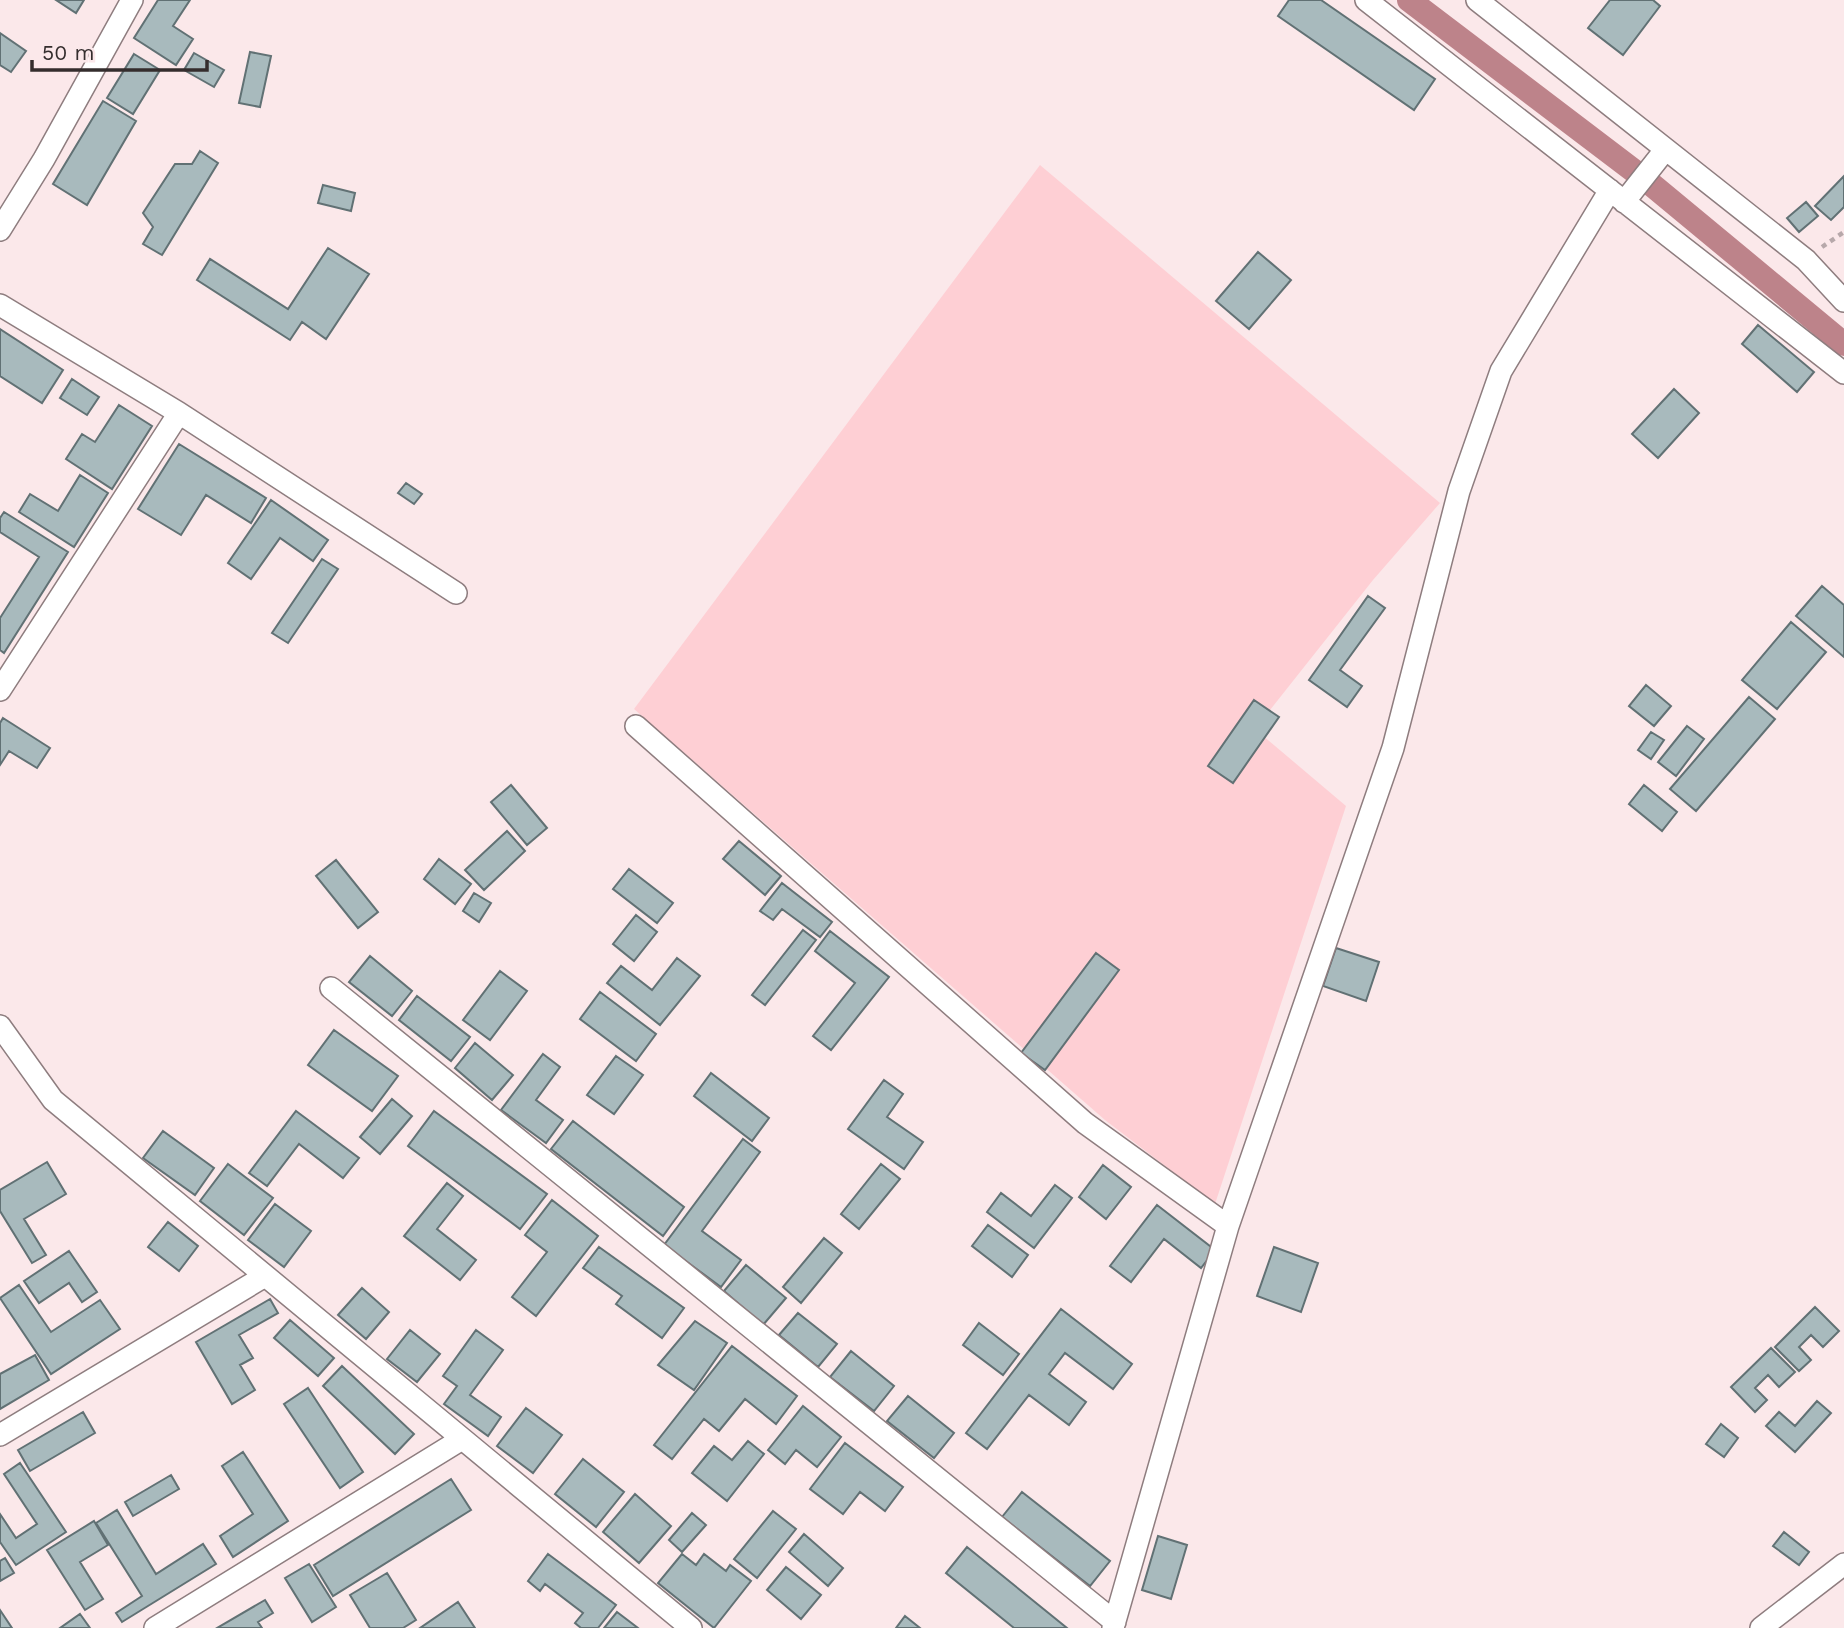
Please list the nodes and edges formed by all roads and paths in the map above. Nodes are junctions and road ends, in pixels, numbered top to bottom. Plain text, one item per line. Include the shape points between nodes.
1 (132, 0) edge
2 (1366, 0) edge
3 (1477, 0) edge
4 (1665, 150) junction
5 (1617, 196) junction
6 (0, 230) edge
7 (1844, 301) edge
8 (0, 304) edge
9 (1844, 373) edge
10 (179, 413) junction
11 (456, 593) dead end
12 (0, 690) edge
13 (636, 726) dead end
14 (331, 988) dead end
15 (0, 1026) edge
16 (1228, 1226) junction
17 (265, 1276) junction
18 (0, 1435) edge
19 (462, 1439) junction
20 (1844, 1564) edge
21 (1114, 1625) edge
22 (155, 1628) edge
23 (691, 1628) edge
24 (1761, 1628) edge

1 - 6 street
2 - 5 street
3 - 4 street
4 - 5 street
4 - 7 street via 1806,260
5 - 9 street
5 - 16 street via 1501,371 1459,491 1393,748
8 - 10 street
10 - 11 street
10 - 12 street
13 - 16 street via 1085,1123
14 - 21 street
15 - 17 street via 54,1100
16 - 21 street
17 - 18 street
17 - 19 street
19 - 22 street
19 - 23 street
20 - 24 street

